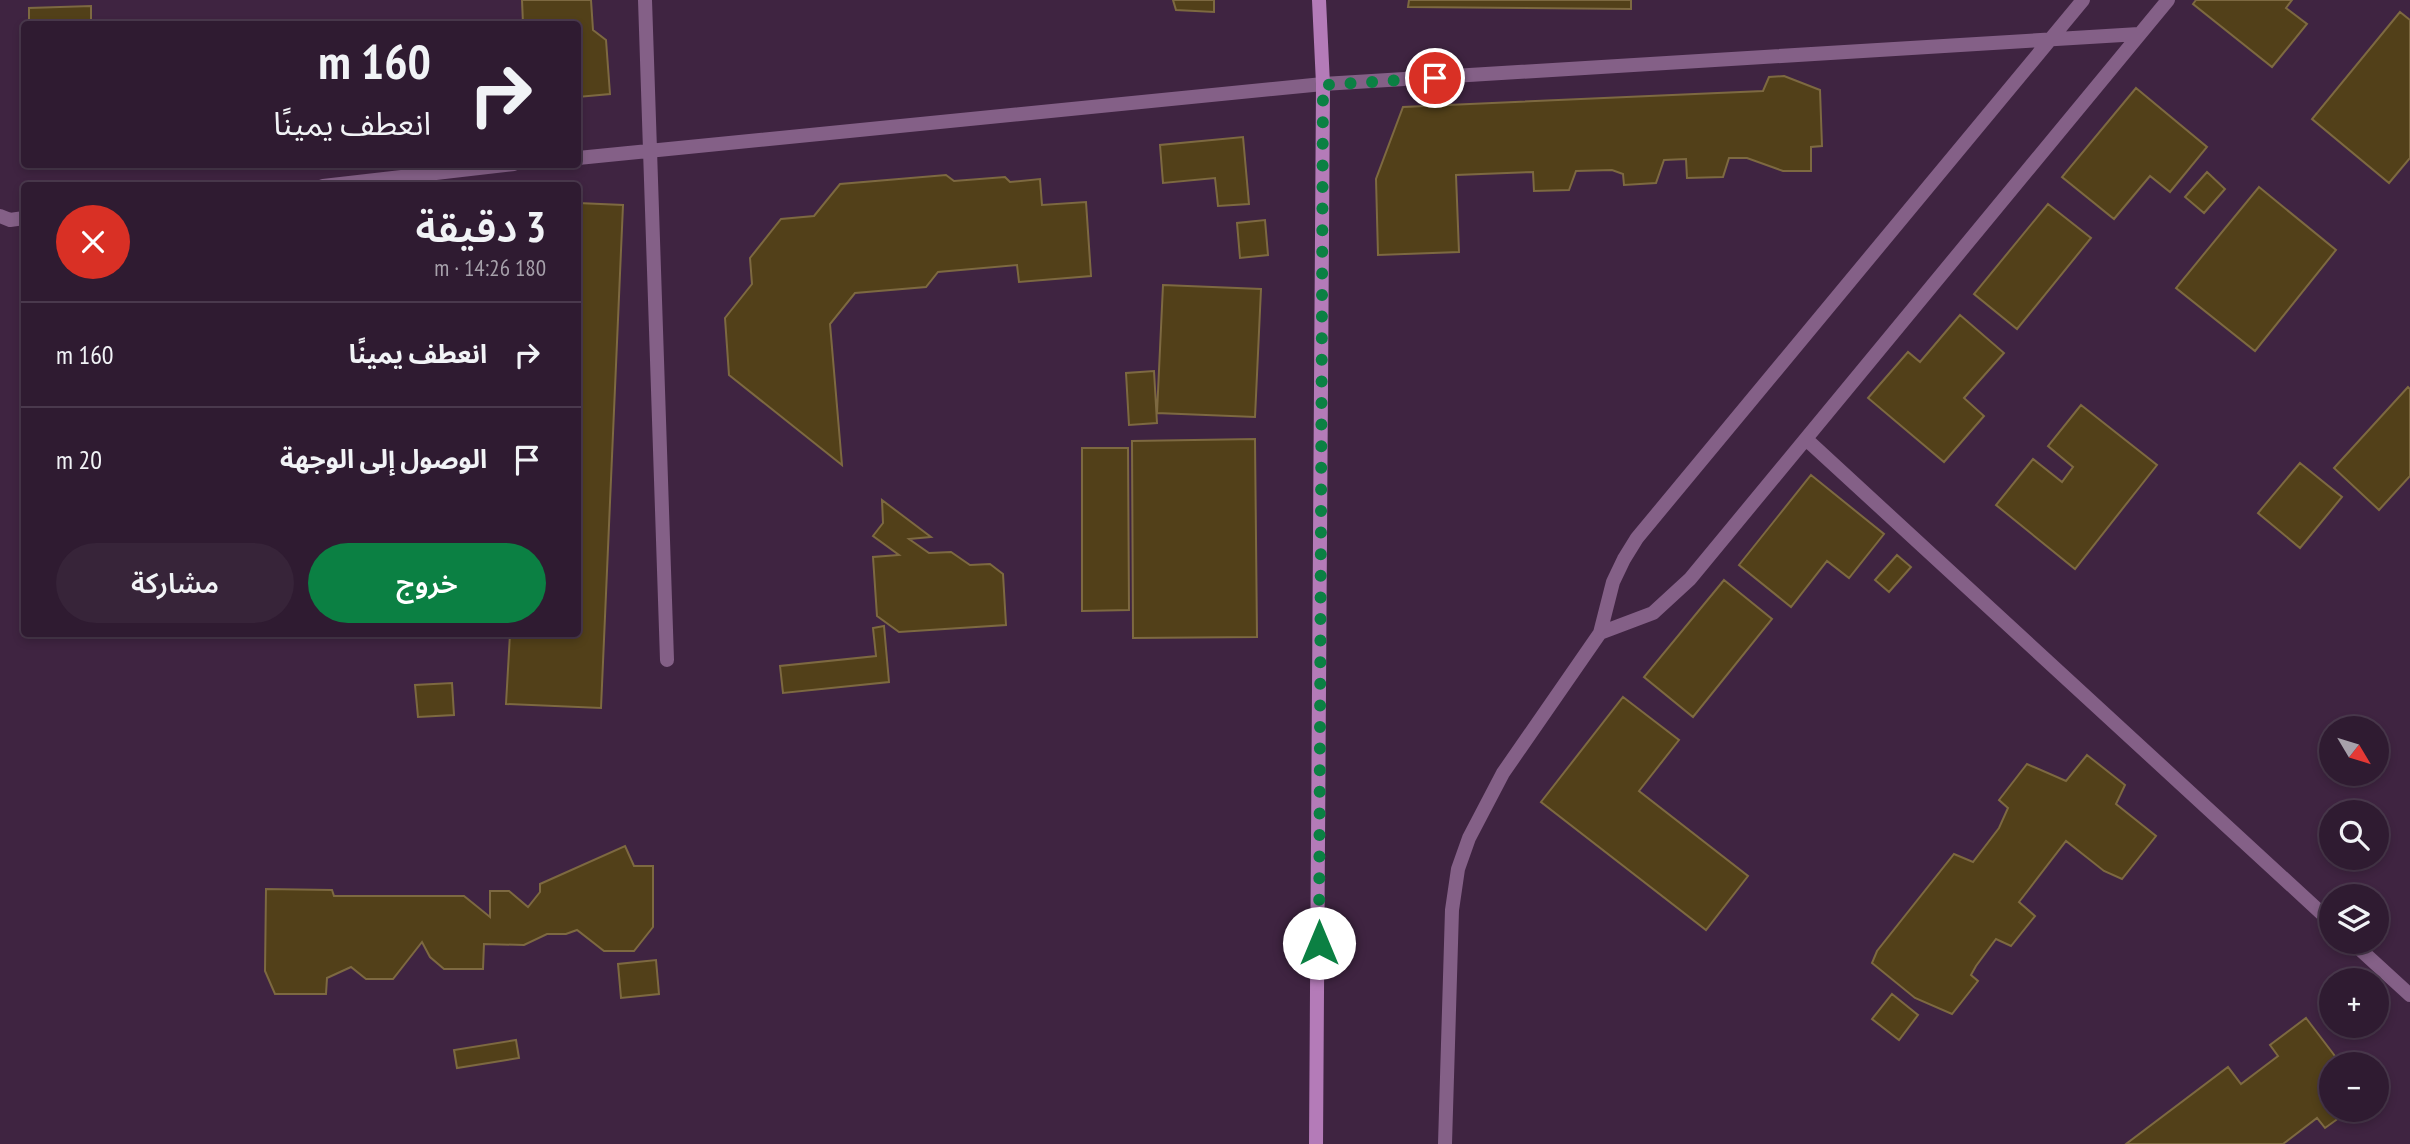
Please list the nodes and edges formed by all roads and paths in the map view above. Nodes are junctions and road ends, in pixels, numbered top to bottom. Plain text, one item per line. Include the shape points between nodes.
1 (645, 0) edge
2 (1319, 0) edge
3 (2083, 0) edge
4 (2168, 0) edge
5 (2139, 34) junction
6 (2049, 40) junction
7 (1323, 85) junction
8 (650, 149) junction
9 (581, 158) edge
10 (479, 168) edge
11 (358, 182) edge
12 (0, 216) edge
13 (21, 218) edge
14 (1806, 439) junction
15 (1600, 633) junction
16 (667, 660) dead end
17 (2319, 911) edge
18 (2365, 954) edge
19 (2410, 995) edge
20 (1316, 1144) edge
21 (1445, 1144) edge

1 - 8 street
2 - 7 street
3 - 6 street
4 - 5 street
5 - 6 street
5 - 14 street
6 - 7 street
6 - 15 street via 1637,538 1613,582
7 - 8 street
7 - 20 street
8 - 9 street
8 - 16 street
10 - 11 street
12 - 13 street
14 - 15 street via 1671,598 1653,613
14 - 17 street
15 - 21 street via 1503,773 1458,869 1452,910
18 - 19 street

